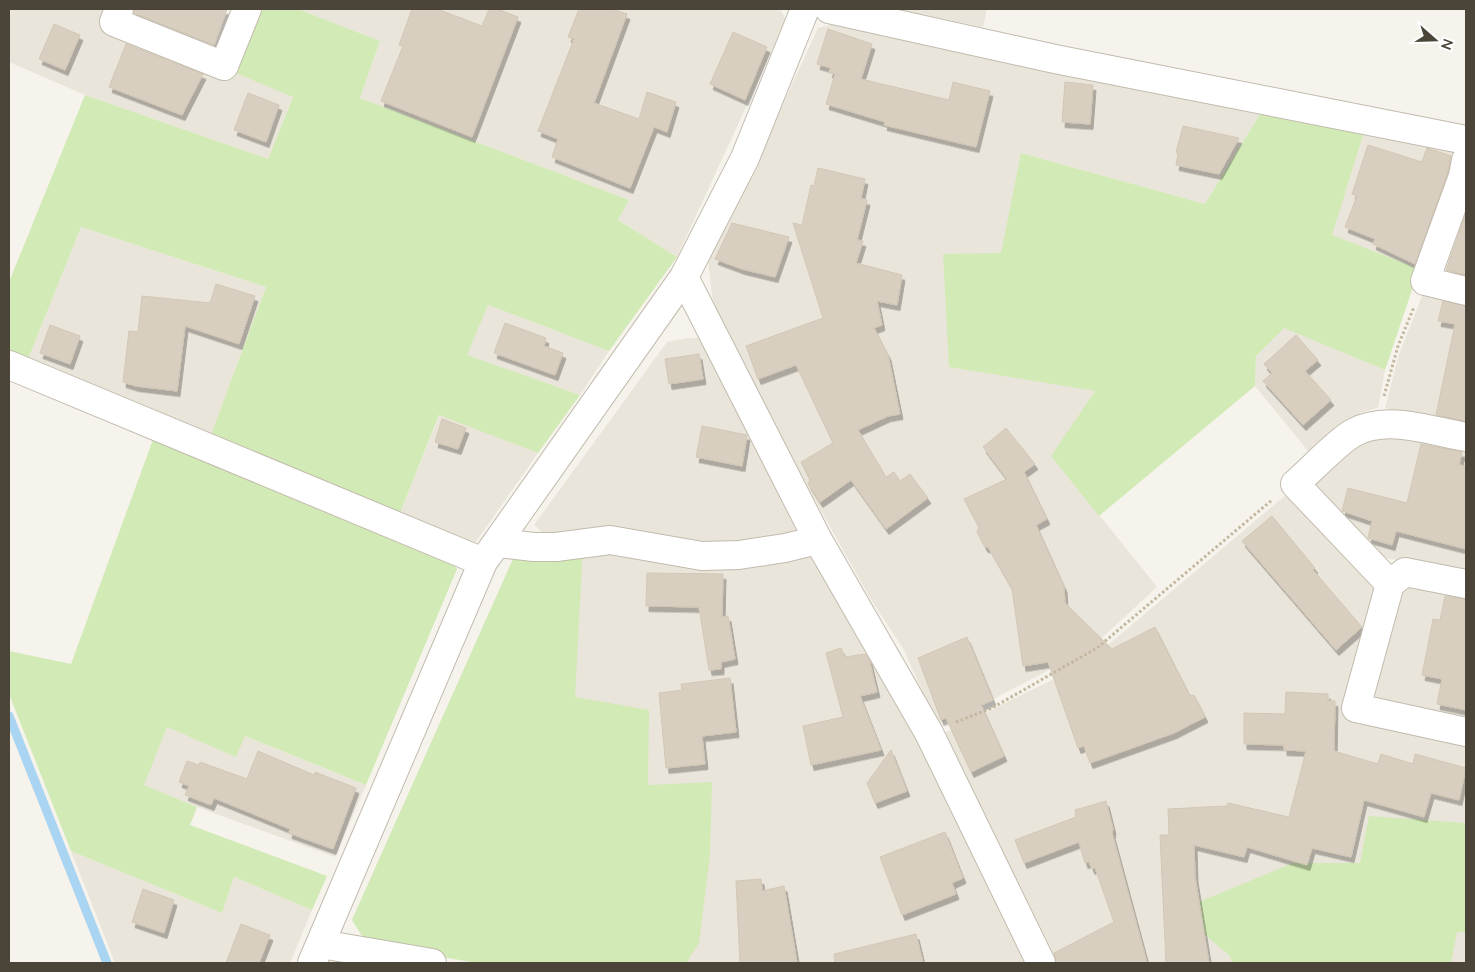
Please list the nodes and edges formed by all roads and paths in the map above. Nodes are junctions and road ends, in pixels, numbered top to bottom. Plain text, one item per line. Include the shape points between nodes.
1 (119, 9) edge
2 (247, 9) edge
3 (805, 9) edge
4 (829, 9) edge
5 (1466, 140) edge
6 (1466, 160) edge
7 (684, 277) junction
8 (1425, 281) junction
9 (1466, 291) edge
10 (9, 365) edge
11 (1377, 424) junction
12 (1466, 437) edge
13 (1295, 484) junction
14 (818, 540) junction
15 (490, 552) junction
16 (1390, 584) junction
17 (1466, 584) edge
18 (1466, 732) edge
19 (929, 733) junction
20 (316, 954) edge
21 (432, 963) edge
22 (1041, 963) edge

1 - 2 street via 114,22 224,66
3 - 7 street via 745,158
4 - 5 street via 1064,61
6 - 8 street
7 - 14 street
7 - 15 street
8 - 9 street
8 - 11 path via 1398,346
10 - 15 street
11 - 12 street via 1397,424
11 - 13 street via 1352,433
13 - 16 street
13 - 19 path via 1097,648 992,708
14 - 15 street via 739,555 702,556 610,540
14 - 19 street
15 - 20 street
16 - 17 street via 1405,572
16 - 18 street via 1356,708
19 - 22 street
20 - 21 street

